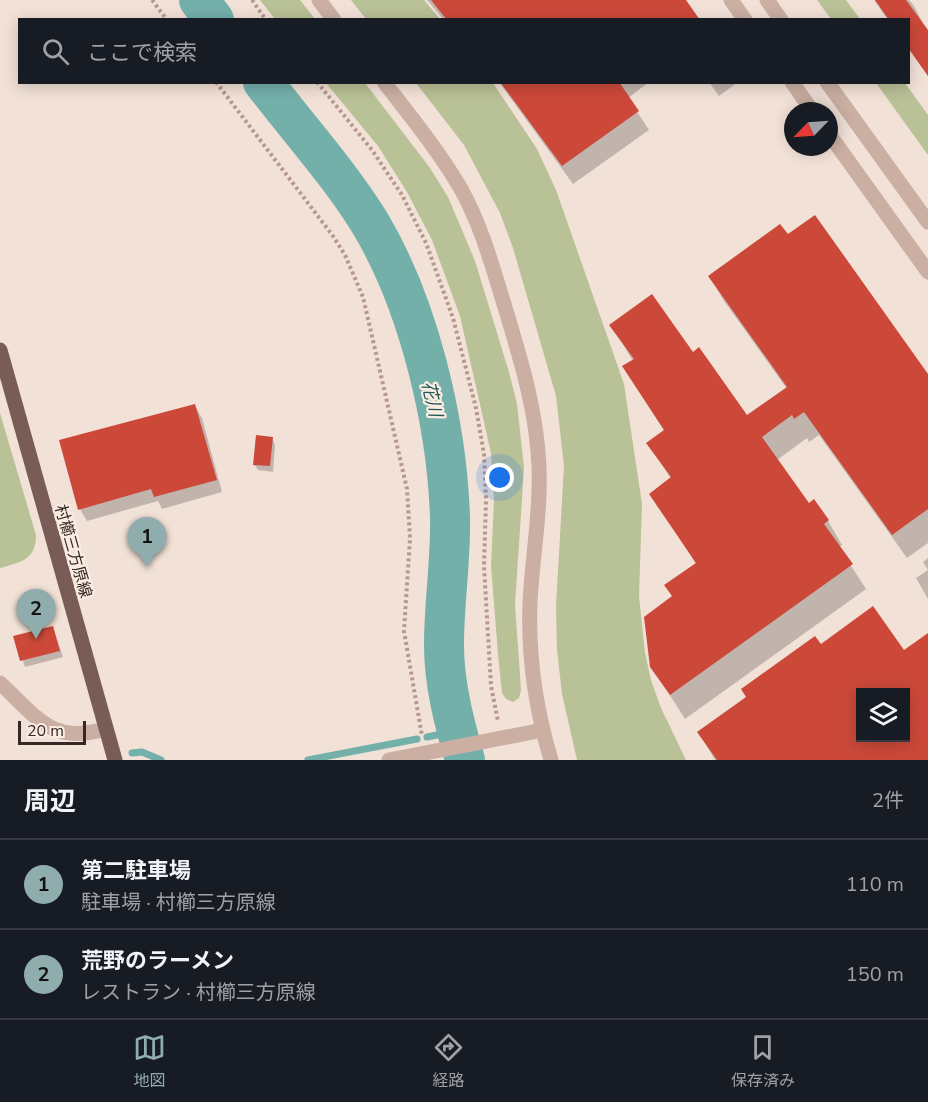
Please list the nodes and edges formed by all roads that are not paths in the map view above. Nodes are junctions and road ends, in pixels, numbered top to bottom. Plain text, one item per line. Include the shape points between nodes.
1 (319, 0) edge
2 (731, 0) edge
3 (767, 0) edge
4 (332, 18) edge
5 (744, 18) edge
6 (780, 18) edge
7 (386, 84) edge
8 (793, 84) edge
9 (828, 84) edge
10 (806, 102) edge
11 (838, 147) edge
12 (928, 222) edge
13 (928, 272) edge
14 (0, 351) edge
15 (0, 683) edge
16 (105, 729) junction
17 (543, 730) junction
18 (115, 760) edge
19 (388, 760) edge
20 (551, 760) edge

1 - 4 street
2 - 5 street
3 - 6 street
7 - 17 street via 461,190 489,256 524,368 539,467 530,605 531,652
8 - 10 street
9 - 12 street
11 - 13 street
14 - 16 main road, 村櫛三方原線
15 - 16 street via 55,730 76,735
16 - 18 main road, 村櫛三方原線
17 - 19 street
17 - 20 street

